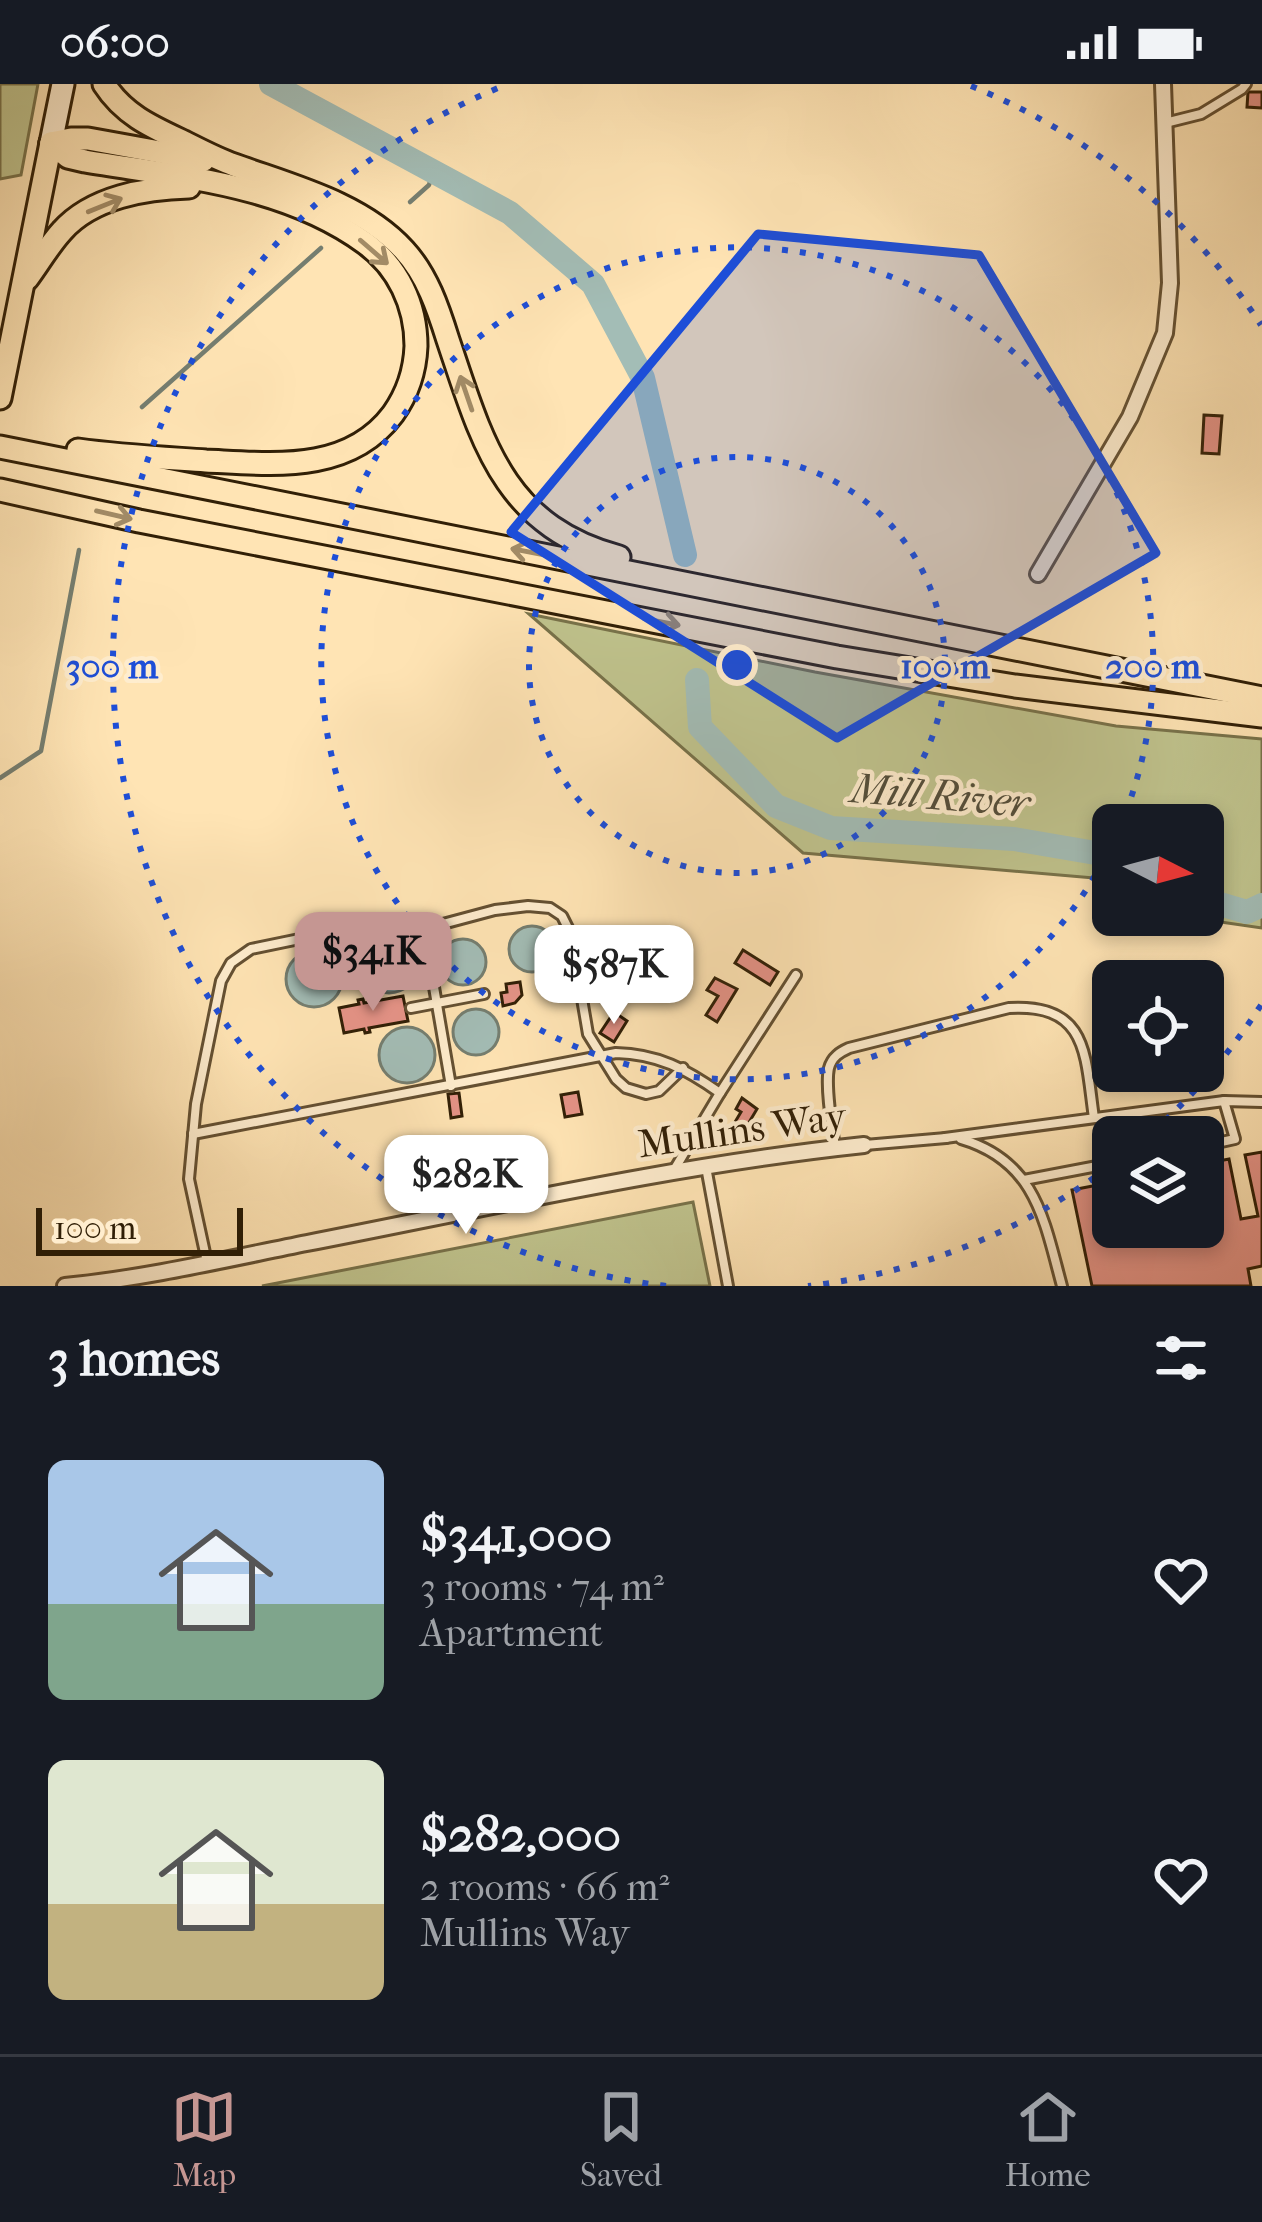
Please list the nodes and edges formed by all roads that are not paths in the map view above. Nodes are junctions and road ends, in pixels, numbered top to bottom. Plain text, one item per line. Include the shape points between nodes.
1 (63, 84) edge
2 (104, 84) edge
3 (1163, 84) edge
4 (1246, 84) edge
5 (1165, 123) junction
6 (51, 143) junction
7 (231, 175) junction
8 (23, 284) junction
9 (0, 396) edge
10 (0, 437) edge
11 (0, 447) edge
12 (0, 490) edge
13 (1038, 574) dead end
14 (911, 628) junction
15 (1262, 698) edge
16 (1262, 716) edge
17 (424, 929) junction
18 (796, 975) dead end
19 (484, 994) dead end
20 (437, 1004) junction
21 (411, 1008) dead end
22 (588, 1034) junction
23 (601, 1055) junction
24 (580, 1060) junction
25 (683, 1068) junction
26 (451, 1086) junction
27 (720, 1093) junction
28 (1225, 1101) junction
29 (1262, 1102) edge
30 (1094, 1116) edge
31 (1109, 1116) edge
32 (1092, 1118) edge
33 (193, 1134) junction
34 (946, 1138) junction
35 (1224, 1141) edge
36 (863, 1145) joint
37 (836, 1148) junction
38 (706, 1165) junction
39 (1092, 1167) edge
40 (674, 1170) junction
41 (1024, 1180) junction
42 (207, 1262) junction
43 (65, 1286) edge
44 (728, 1286) edge
45 (1062, 1286) edge

1 - 6 main road
2 - 7 main road via 136,119
3 - 5 street
4 - 5 lane via 1202,114
5 - 13 street via 1165,333 1130,417
6 - 7 main road via 85,161
6 - 8 main road
8 -> 7 main road via 64,227 94,207
7 -> 10 main road via 344,229 398,278 413,317 414,365 382,427 331,457 279,464 121,455
14 -> 7 main road via 588,549 554,529 492,460 433,297 405,251 354,214 293,186
8 - 9 main road
14 -> 11 main road
12 -> 16 main road via 837,657
14 - 15 main road
17 - 20 lane
17 - 22 lane via 495,910 557,911 571,934
17 - 33 lane via 376,923 237,957 218,992
18 - 27 lane
19 - 20 lane
20 - 21 lane
20 - 26 lane
22 - 23 lane
22 - 24 lane
23 - 24 lane
23 - 25 lane via 636,1053
23 - 25 lane via 626,1088 646,1094
24 - 26 lane
25 - 27 lane
26 - 33 lane
27 - 40 lane
28 - 29 lane
28 - 31 lane
28 - 35 lane via 1235,1139
30 - 37 lane via 1076,1033 1051,1010 1009,1008 836,1054 829,1068
32 - 34 lane
33 - 42 lane via 189,1179
34 - 36 lane, Mullins Way
34 - 41 lane, Mullins Way via 997,1154
36 - 37 street, Mullins Way
37 - 38 street, Mullins Way
38 - 40 street, Mullins Way
38 - 44 lane
39 - 41 lane
40 - 42 street, Mullins Way
41 - 45 lane
42 - 43 street, Mullins Way

